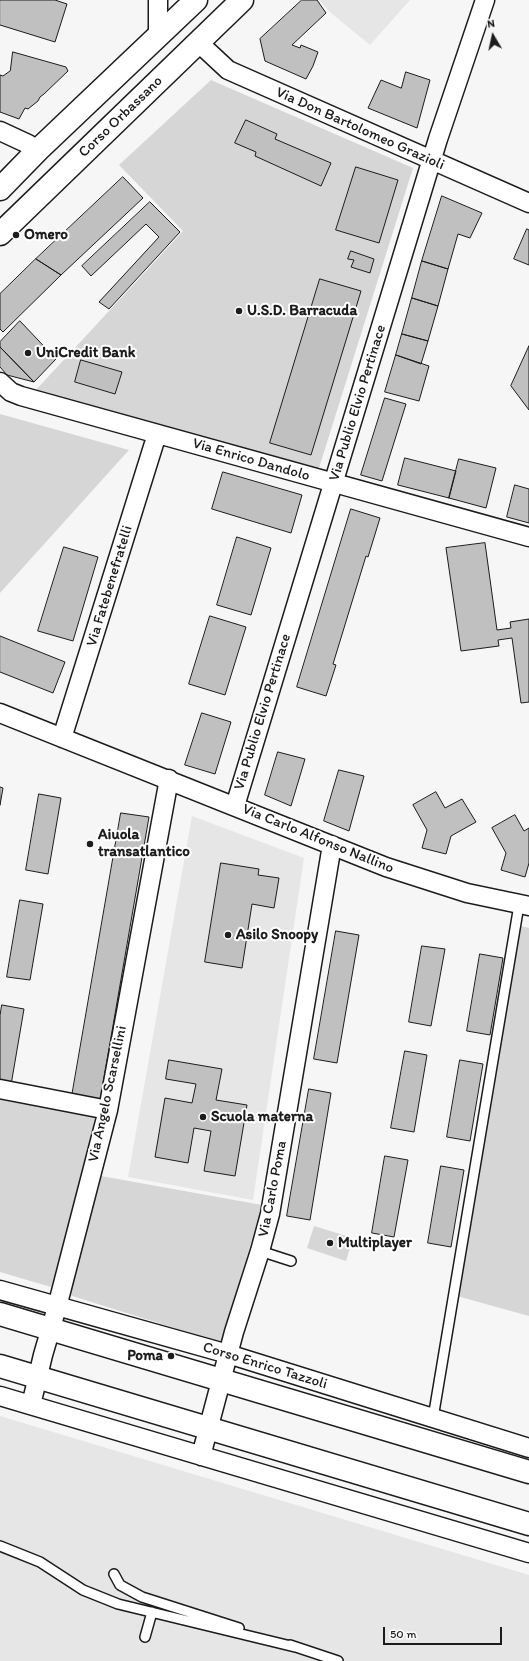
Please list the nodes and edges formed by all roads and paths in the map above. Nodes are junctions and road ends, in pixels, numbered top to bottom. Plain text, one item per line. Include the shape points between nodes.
1 (158, 0) edge
2 (196, 0) edge
3 (242, 0) edge
4 (485, 0) edge
5 (158, 36) junction
6 (199, 43) junction
7 (0, 131) edge
8 (38, 150) junction
9 (432, 160) junction
10 (0, 189) edge
11 (529, 203) edge
12 (0, 234) edge
13 (0, 382) edge
14 (157, 434) junction
15 (333, 483) junction
16 (529, 537) edge
17 (0, 714) edge
18 (62, 738) junction
19 (169, 779) junction
20 (235, 806) junction
21 (332, 845) junction
22 (524, 906) edge
23 (0, 1089) edge
24 (108, 1110) junction
25 (260, 1251) junction
26 (291, 1261) dead end
27 (0, 1290) edge
28 (57, 1306) junction
29 (0, 1314) edge
30 (50, 1329) junction
31 (228, 1354) junction
32 (0, 1366) edge
33 (38, 1377) junction
34 (222, 1380) junction
35 (0, 1396) edge
36 (31, 1405) junction
37 (433, 1418) junction
38 (208, 1429) junction
39 (529, 1448) edge
40 (201, 1456) junction
41 (529, 1472) edge
42 (529, 1524) edge
43 (0, 1546) edge
44 (529, 1553) edge
45 (114, 1574) dead end
46 (152, 1612) junction
47 (145, 1637) dead end
48 (295, 1647) junction
49 (338, 1661) edge

1 - 5 street
2 - 5 street
3 - 6 street, Corso Orbassano
4 - 9 street, Via Publio Elvio Pertinace
5 - 8 street
6 - 9 street, Via Don Bartolomeo Grazioli via 228,70
6 - 12 street, Corso Orbassano
7 - 8 street
8 - 10 street
9 - 11 street, Via Don Bartolomeo Grazioli
9 - 15 street, Via Publio Elvio Pertinace
13 - 14 street, Via Enrico Dandolo via 11,392 21,396
14 - 15 street, Via Enrico Dandolo
14 - 18 street, Via Fatebenefratelli
15 - 16 street, Via Enrico Dandolo
15 - 20 street, Via Publio Elvio Pertinace
17 - 18 street, Via Carlo Alfonso Nallino
18 - 19 street, Via Carlo Alfonso Nallino
19 - 20 street, Via Carlo Alfonso Nallino
19 - 24 street, Via Angelo Scarsellini
20 - 21 street, Via Carlo Alfonso Nallino
21 - 22 street, Via Carlo Alfonso Nallino via 425,880
21 - 25 street, Via Carlo Poma via 270,1214
22 - 37 lane via 451,1304
23 - 24 street
24 - 28 street, Via Angelo Scarsellini
25 - 26 lane
25 - 31 street, Via Carlo Poma
27 - 28 street, Corso Enrico Tazzoli
28 - 30 street, Via Angelo Scarsellini
28 - 31 street, Corso Enrico Tazzoli
29 - 30 street, Corso Enrico Tazzoli
30 - 33 street, Via Angelo Scarsellini
30 - 34 street, Corso Enrico Tazzoli
31 - 34 street, Via Carlo Poma
31 - 37 street, Corso Enrico Tazzoli
32 - 33 street
33 - 36 street, Via Angelo Scarsellini
33 - 38 street
34 - 38 street, Via Carlo Poma
34 - 41 street, Corso Enrico Tazzoli
35 - 36 street
36 - 40 street
37 - 39 street, Corso Enrico Tazzoli
38 - 40 street, Via Carlo Poma
38 - 42 street
40 - 44 street
43 - 46 lane via 40,1562 83,1590 118,1604
45 - 48 lane via 120,1584 142,1597
46 - 47 lane
46 - 48 lane
48 - 49 lane

